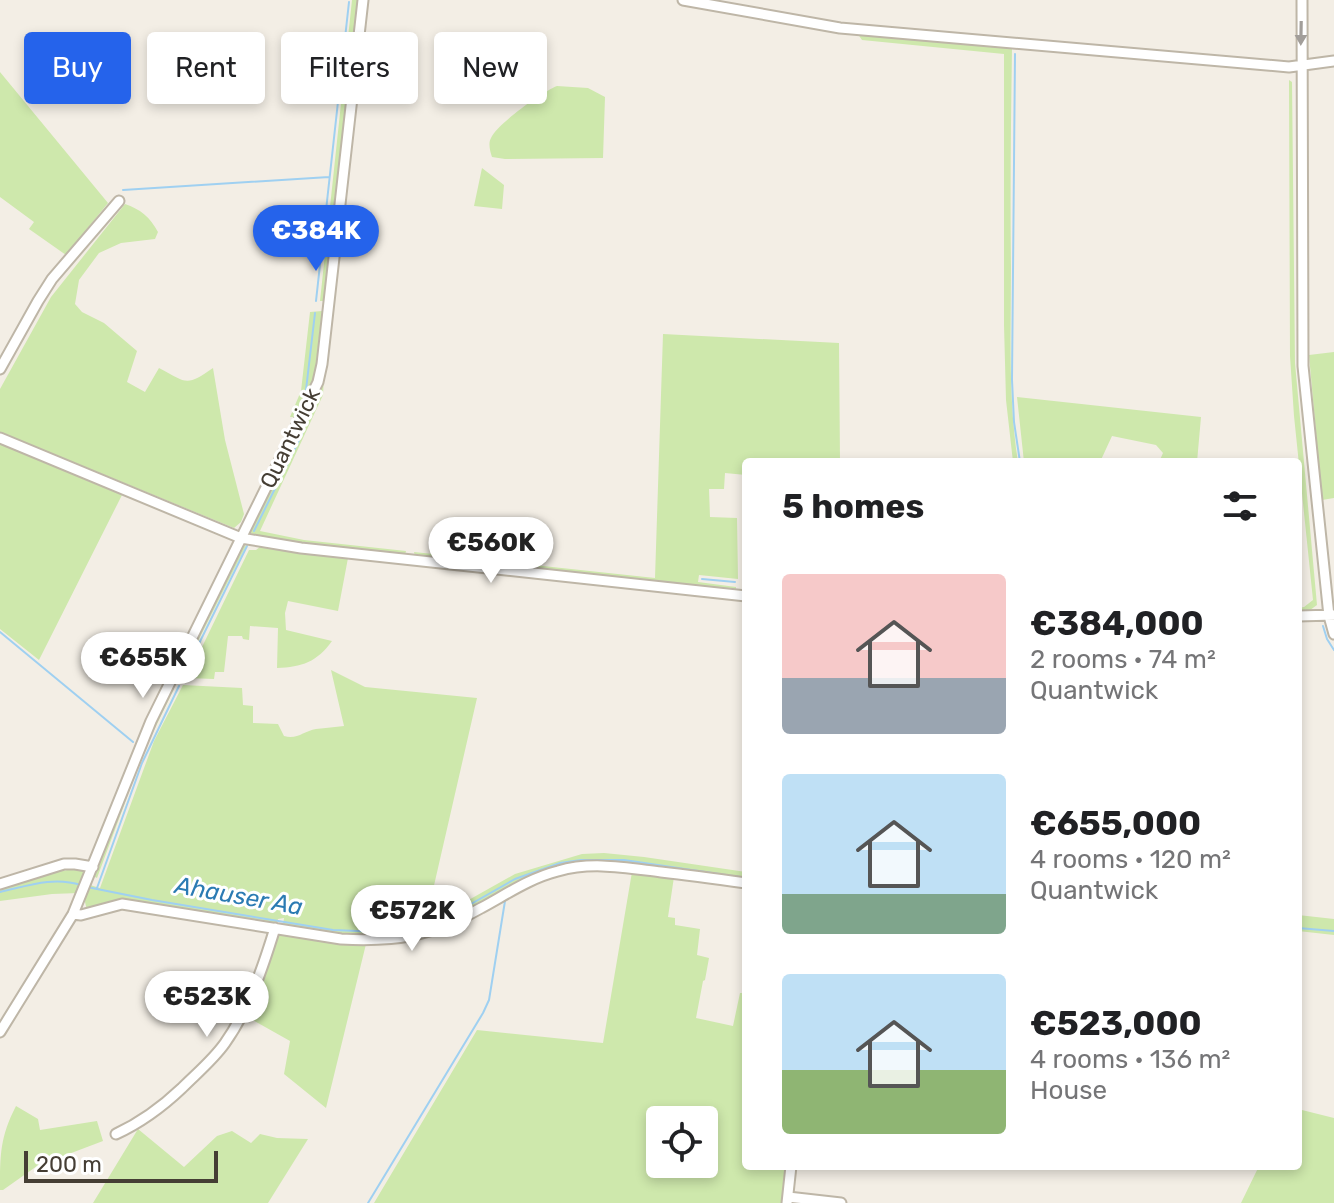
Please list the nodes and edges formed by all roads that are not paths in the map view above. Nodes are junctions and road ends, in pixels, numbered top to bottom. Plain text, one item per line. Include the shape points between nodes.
1 (363, 0) edge
2 (683, 0) edge
3 (1302, 0) edge
4 (1334, 61) edge
5 (1301, 66) junction
6 (119, 201) dead end
7 (0, 369) edge
8 (0, 438) edge
9 (241, 538) junction
10 (742, 596) edge
11 (1332, 615) edge
12 (1302, 616) edge
13 (1334, 634) edge
14 (93, 867) junction
15 (742, 882) edge
16 (0, 884) edge
17 (73, 914) junction
18 (275, 928) junction
19 (0, 1032) edge
20 (116, 1134) dead end
21 (791, 1170) edge
22 (788, 1200) edge
23 (841, 1203) edge

1 - 9 street, Quantwick via 318,382
2 - 5 street via 840,28
3 -> 5 street
4 - 5 street
5 - 11 street via 1303,366
6 - 7 street via 52,279
8 - 9 street
9 - 10 street
9 - 14 street, Quantwick via 142,741
11 - 12 street
11 - 13 street
14 - 16 street via 64,864
14 - 17 street, Quantwick
15 - 18 street via 586,866 538,877 460,919 415,936 357,940
17 - 18 street via 122,904
17 - 19 street, Quantwick
18 - 20 street via 256,984 226,1042 150,1116
21 - 22 street
22 - 23 street

